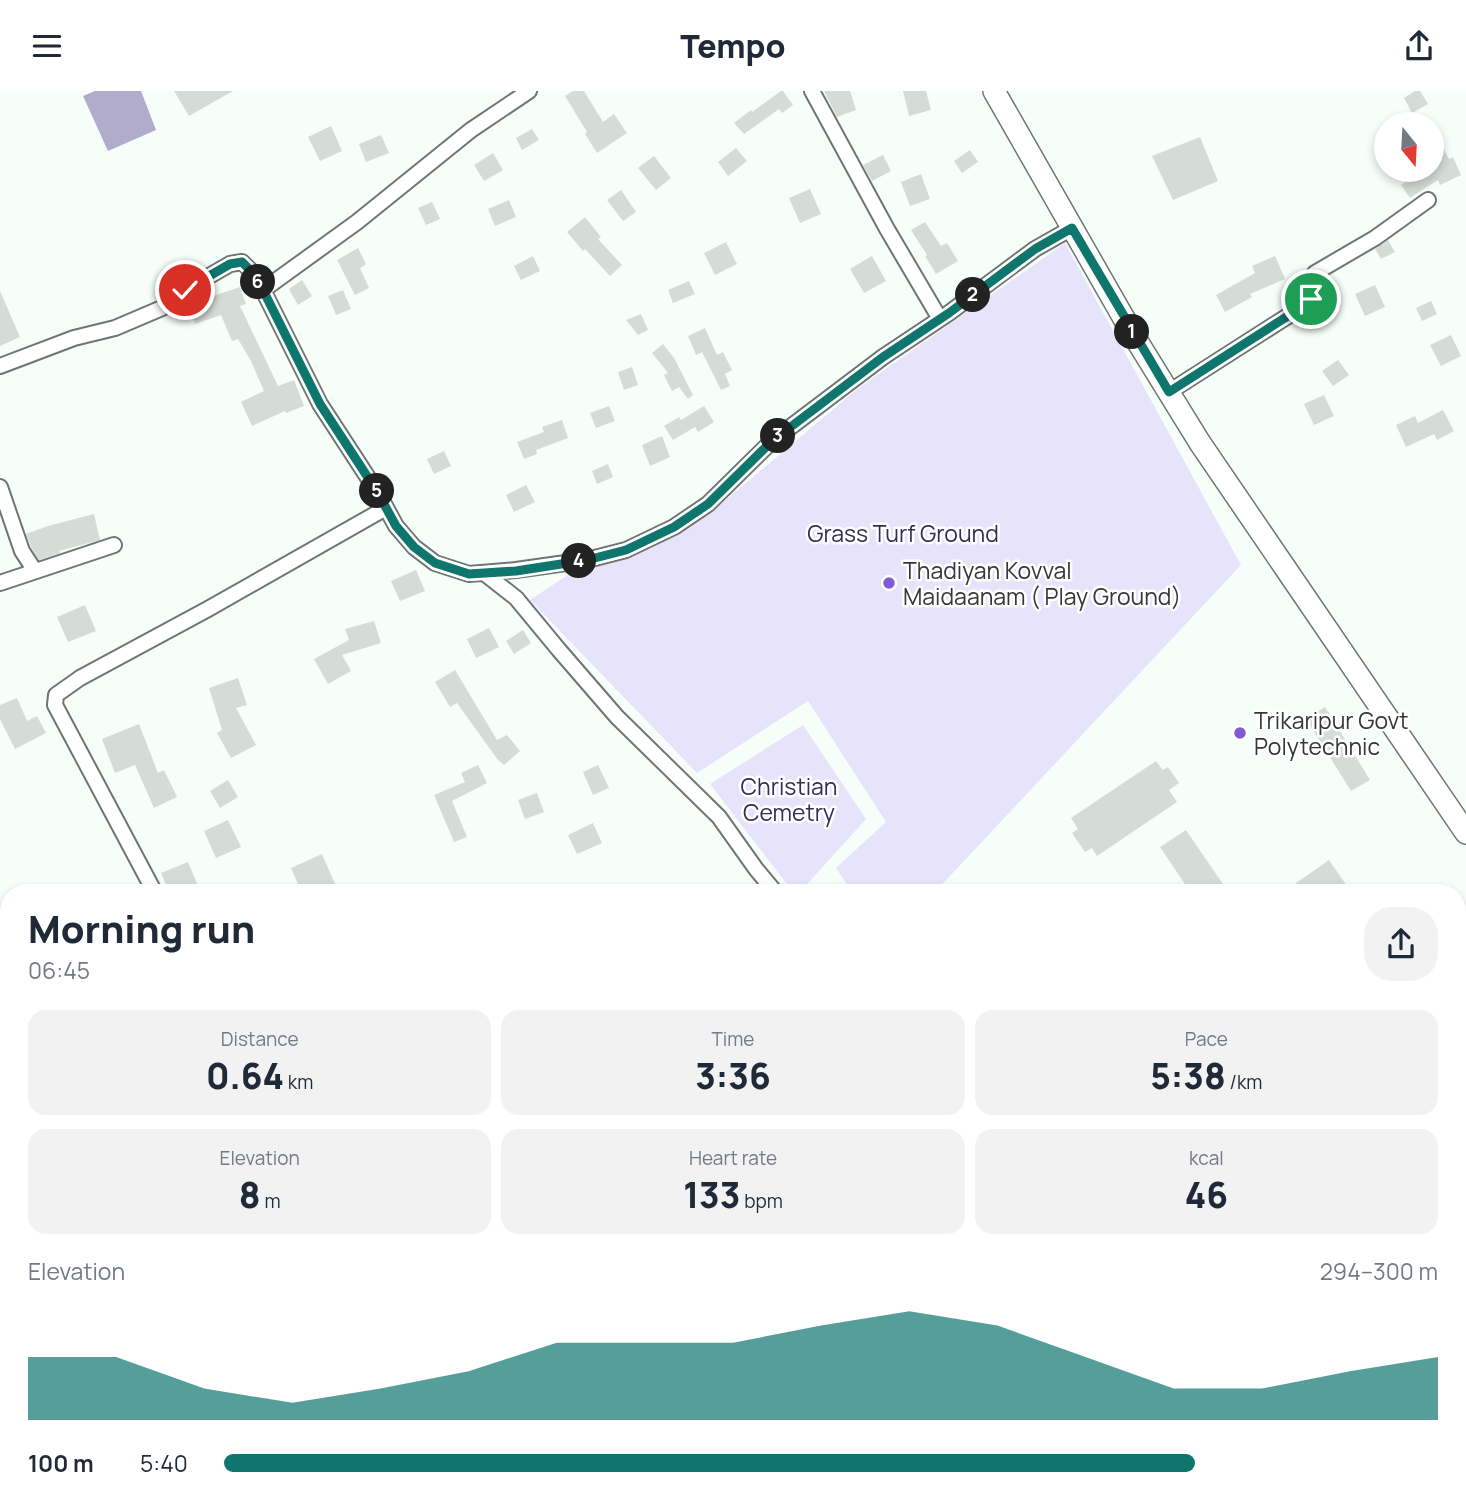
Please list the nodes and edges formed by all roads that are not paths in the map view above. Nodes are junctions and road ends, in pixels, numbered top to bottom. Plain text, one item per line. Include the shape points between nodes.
1 (529, 91) edge
2 (811, 91) edge
3 (994, 91) edge
4 (1428, 200) dead end
5 (1072, 228) junction
6 (263, 290) junction
7 (940, 319) junction
8 (0, 366) edge
9 (1169, 392) junction
10 (0, 487) edge
11 (386, 508) junction
12 (114, 545) dead end
13 (35, 571) junction
14 (484, 573) junction
15 (0, 583) edge
16 (1466, 833) edge
17 (150, 884) edge
18 (768, 884) edge

1 - 6 street via 471,130
2 - 7 street
3 - 5 main road
4 - 9 street via 1315,274 1309,280 1311,299 1302,307
5 - 7 street via 1035,249
5 - 9 main road
6 - 8 street via 242,262 230,264 162,308
6 - 11 street via 320,404
7 - 14 street via 772,441 708,504 674,527 626,550 587,560
9 - 16 main road
10 - 13 street via 22,551
11 - 14 street via 414,547 435,563 469,574
11 - 17 street via 56,695 55,705
12 - 13 street
13 - 15 street
14 - 18 street via 516,598 617,717 719,817

